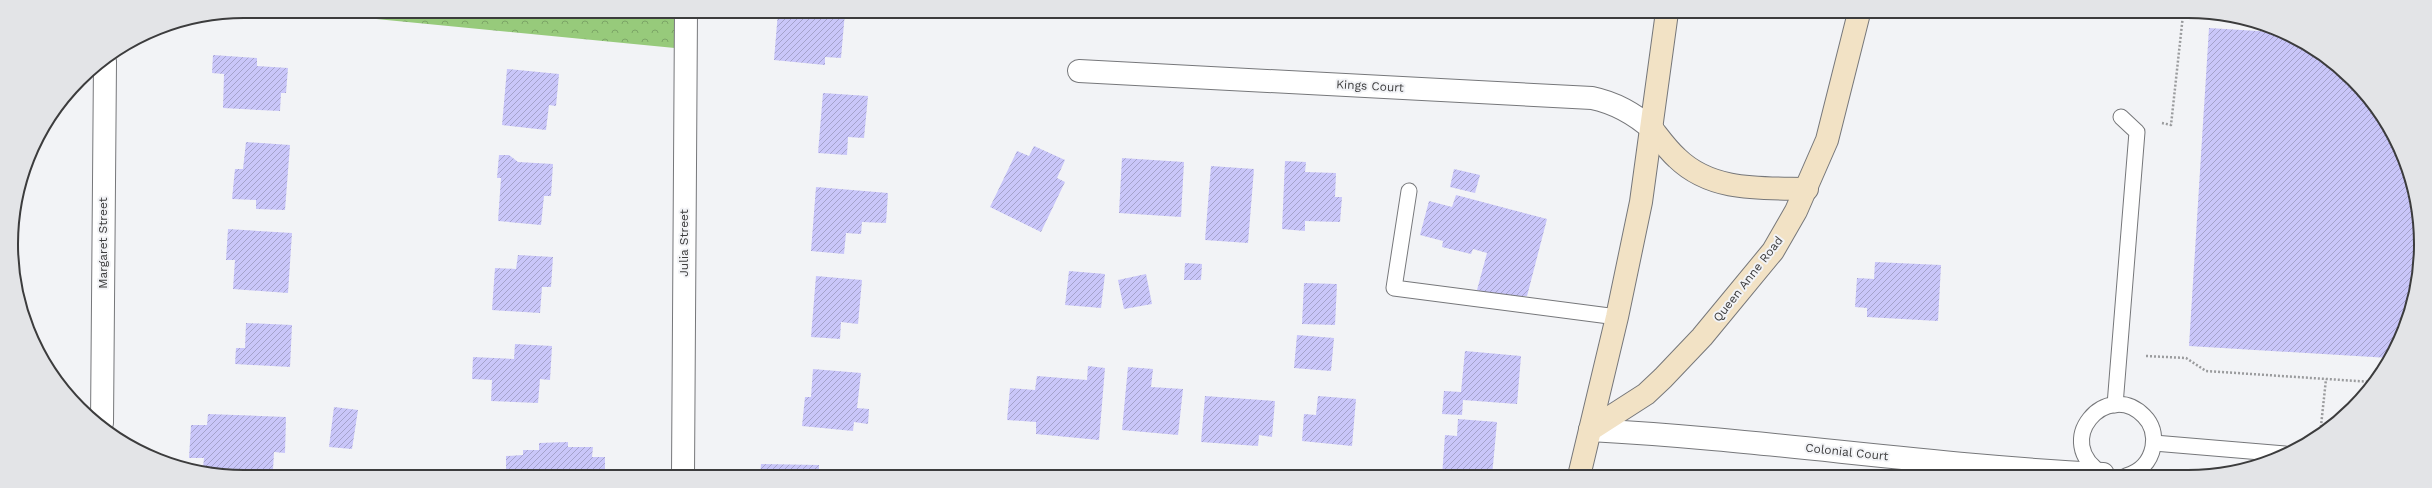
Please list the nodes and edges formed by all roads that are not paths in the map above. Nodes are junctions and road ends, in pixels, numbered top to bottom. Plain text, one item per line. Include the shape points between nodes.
1 (686, 18) edge
2 (1666, 18) edge
3 (1858, 18) edge
4 (104, 67) edge
5 (1079, 71) dead end
6 (2121, 117) dead end
7 (1653, 130) junction
8 (1807, 189) junction
9 (1409, 192) dead end
10 (1617, 317) junction
11 (2116, 405) junction
12 (102, 420) edge
13 (1590, 430) junction
14 (2154, 443) junction
15 (2274, 453) edge
16 (683, 470) edge
17 (1580, 470) edge
18 (2031, 470) edge
19 (2096, 470) edge
20 (2140, 470) edge

1 - 16 street, Julia Street
2 - 7 street
3 - 8 street, Queen Anne Road via 1834,120
4 - 12 street, Margaret Street
5 - 7 street, Kings Court via 1592,98 1606,101 1630,112
6 - 11 lane via 2137,132
7 - 8 street via 1676,158 1697,174 1710,180 1742,186
7 - 10 street via 1642,202
8 - 13 street, Queen Anne Road via 1773,251 1697,342 1646,394
9 - 10 lane via 1394,288
10 - 13 street
11 - 14 lane via 2130,406 2149,421
11 - 19 lane via 2106,406 2095,412 2087,421 2082,433 2081,446 2085,458
13 - 17 street
13 - 18 street, Colonial Court via 1687,435
14 - 15 lane
14 - 20 lane via 2152,454

